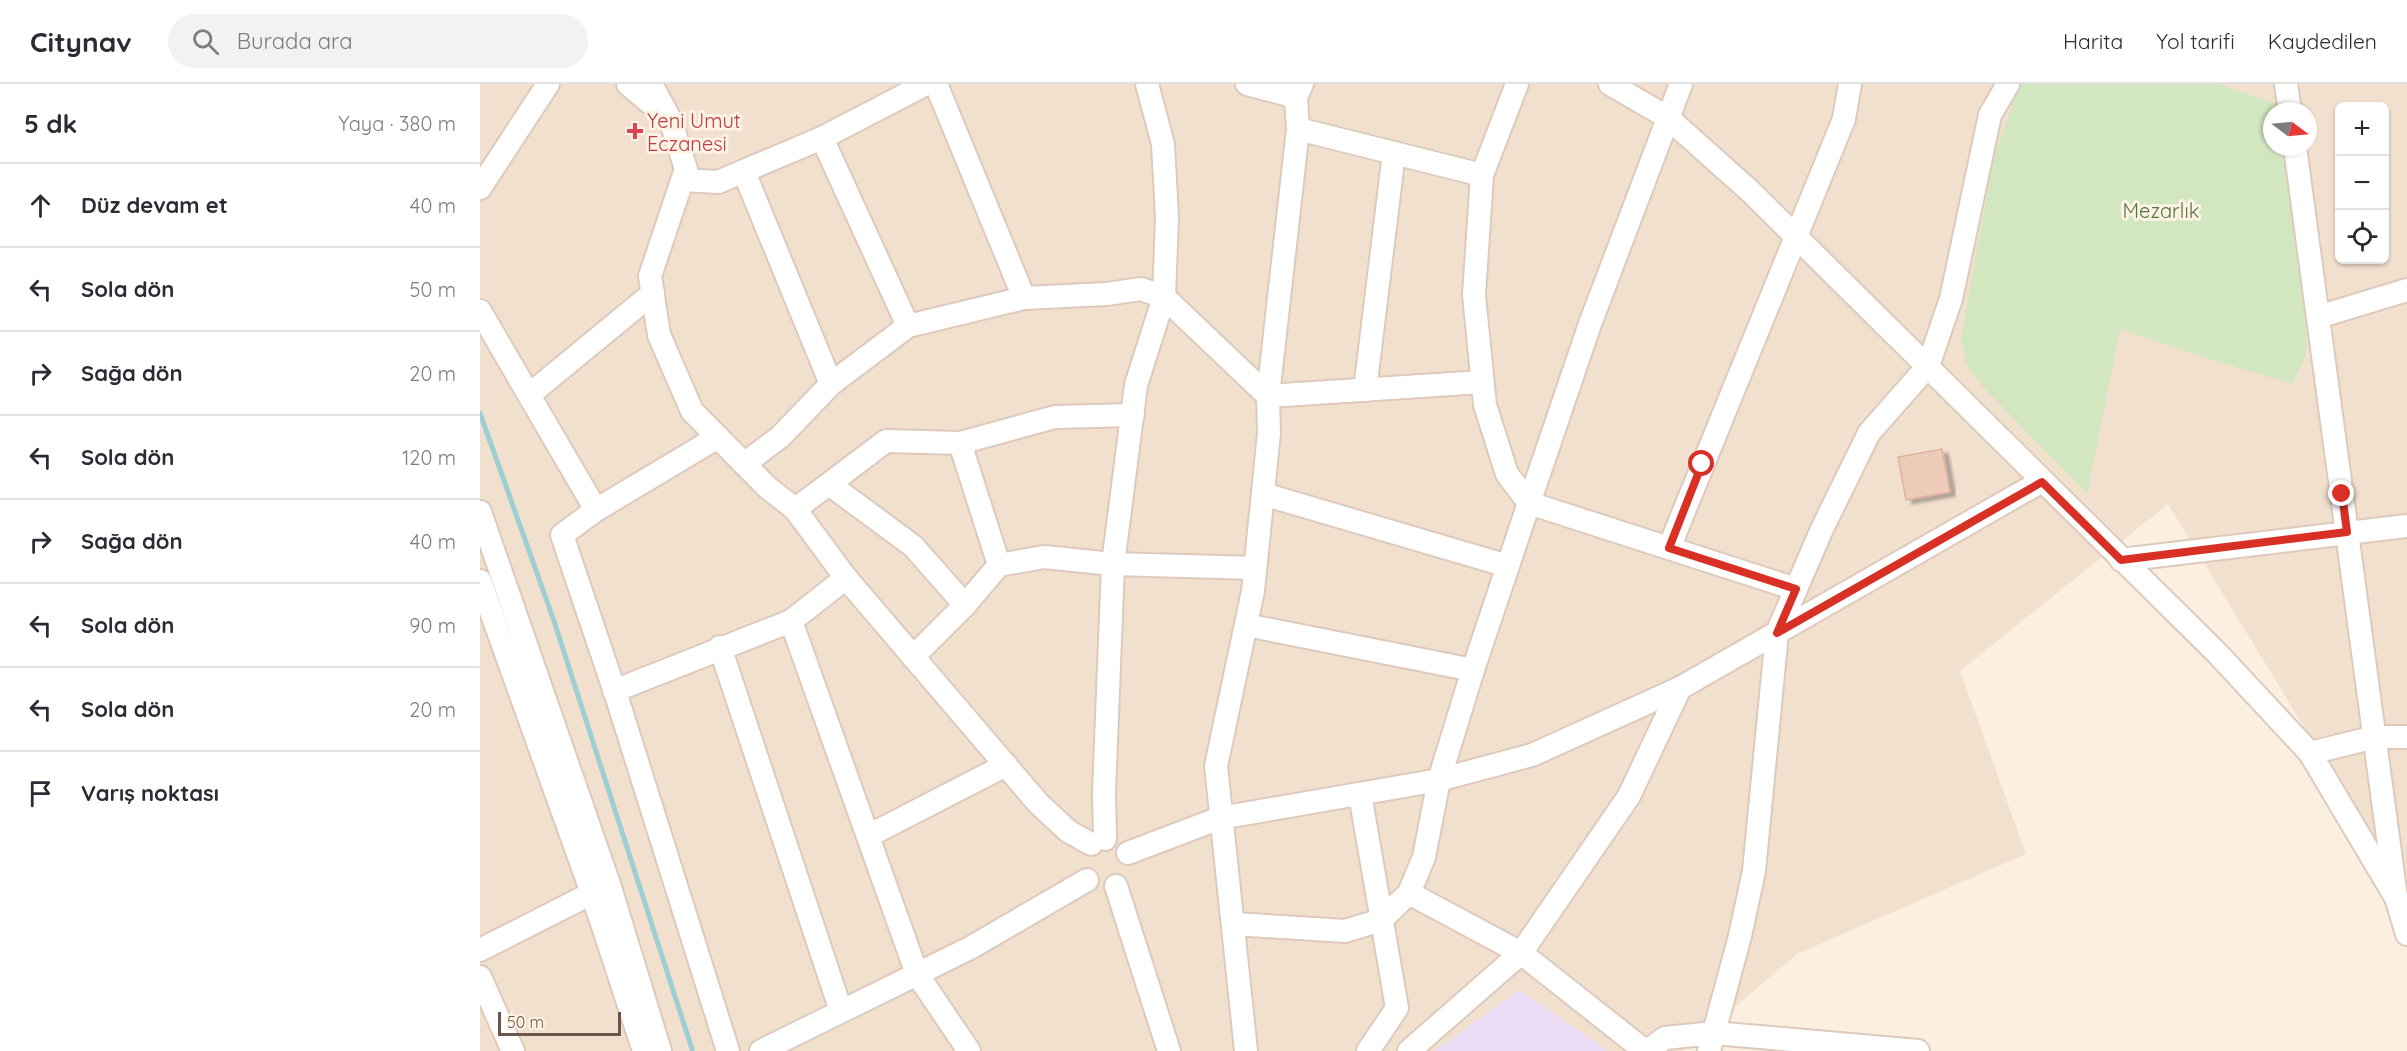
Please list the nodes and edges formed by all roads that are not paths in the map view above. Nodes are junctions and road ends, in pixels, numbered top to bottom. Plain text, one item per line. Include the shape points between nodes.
1 (538, 84) edge
2 (548, 84) edge
3 (628, 84) edge
4 (651, 84) edge
5 (926, 84) edge
6 (936, 84) edge
7 (1147, 84) edge
8 (1247, 84) edge
9 (1517, 84) edge
10 (1610, 84) edge
11 (1681, 84) edge
12 (1850, 84) edge
13 (1996, 84) edge
14 (2008, 84) edge
15 (2286, 84) edge
16 (1299, 91) edge
17 (2289, 102) edge
18 (531, 112) junction
19 (1990, 115) junction
20 (1667, 117) junction
21 (670, 119) junction
22 (1299, 129) junction
23 (822, 138) junction
24 (1394, 153) junction
25 (2296, 156) edge
26 (744, 172) junction
27 (1482, 175) junction
28 (683, 180) junction
29 (480, 188) edge
30 (1795, 234) junction
31 (2407, 290) edge
32 (653, 293) junction
33 (1164, 297) junction
34 (1024, 298) junction
35 (480, 311) edge
36 (2318, 317) junction
37 (908, 326) junction
38 (1928, 366) junction
39 (1482, 382) junction
40 (831, 384) junction
41 (1365, 390) junction
42 (529, 395) junction
43 (1268, 396) junction
44 (1133, 415) junction
45 (718, 437) junction
46 (960, 443) junction
47 (744, 464) junction
48 (2042, 482) junction
49 (829, 484) junction
50 (1263, 494) junction
51 (1529, 502) junction
52 (795, 509) junction
53 (597, 510) junction
54 (480, 512) edge
55 (2407, 526) edge
56 (2347, 532) junction
57 (1669, 548) junction
58 (2121, 560) junction
59 (1113, 564) junction
60 (999, 565) junction
61 (1508, 566) junction
62 (1256, 568) junction
63 (846, 578) junction
64 (480, 581) edge
65 (1796, 589) junction
66 (965, 604) junction
67 (514, 605) junction
68 (486, 620) edge
69 (791, 621) junction
70 (1246, 625) junction
71 (1777, 633) junction
72 (720, 647) junction
73 (913, 657) junction
74 (1473, 670) junction
75 (1680, 688) junction
76 (614, 691) junction
77 (2407, 736) edge
78 (2375, 737) junction
79 (2310, 753) junction
80 (1006, 765) junction
81 (1439, 780) junction
82 (1360, 794) junction
83 (1220, 818) junction
84 (868, 837) junction
85 (1098, 842) junction
86 (1128, 853) junction
87 (1088, 880) junction
88 (1116, 886) junction
89 (601, 888) junction
90 (1410, 893) junction
91 (2401, 906) edge
92 (1381, 920) junction
93 (1234, 924) junction
94 (2407, 934) edge
95 (480, 950) edge
96 (1521, 953) junction
97 (917, 974) junction
98 (480, 977) edge
99 (841, 1011) junction
100 (1712, 1042) edge
101 (513, 1051) edge
102 (645, 1051) edge
103 (660, 1051) edge
104 (728, 1051) edge
105 (761, 1051) edge
106 (969, 1051) edge
107 (1169, 1051) edge
108 (1246, 1051) edge
109 (1368, 1051) edge
110 (1409, 1051) edge
111 (1646, 1051) edge
112 (1918, 1051) edge

1 - 18 street
2 - 18 street
3 - 21 street
4 - 21 street
5 - 23 street
6 - 34 street
7 - 33 street via 1163,144 1167,217
8 - 16 street
9 - 27 street
10 - 20 street
11 - 20 street
12 - 30 street via 1844,119
13 - 19 street
14 - 19 street
15 - 17 street
16 - 22 street
18 - 29 street
19 - 38 street via 1951,299
20 - 30 street
20 - 51 street
21 - 28 street via 686,170
22 - 24 street
22 - 43 street
23 - 26 street
23 - 37 street
24 - 27 street
24 - 41 street
25 - 36 street
26 - 28 street via 718,182
26 - 40 street
27 - 39 street via 1474,295
28 - 32 street via 650,276
30 - 38 street
30 - 57 street
31 - 36 street
32 - 42 street
32 - 45 street via 659,335 692,411
33 - 34 street via 1141,289
33 - 43 street
33 - 44 street via 1136,385
34 - 37 street
35 - 42 street
36 - 56 street
37 - 40 street
38 - 48 street
38 - 65 street via 1869,433
39 - 41 street
39 - 51 street via 1485,405 1507,474
40 - 47 street via 780,436
41 - 43 street
42 - 53 street
43 - 50 street
44 - 46 street via 1055,417
44 - 59 street
45 - 47 street
45 - 53 street
46 - 49 street via 886,441
46 - 60 street
47 - 52 street
48 - 58 street
48 - 71 street
49 - 52 street
49 - 66 street via 913,546
50 - 61 street
50 - 62 street
51 - 57 street
51 - 61 street
52 - 63 street
53 - 76 street via 562,535
54 - 67 street
55 - 56 street
56 - 58 street
56 - 78 street
57 - 65 street
58 - 79 street via 2217,653
59 - 60 street via 1044,557
59 - 62 street
59 - 85 street via 1104,793
60 - 66 street
61 - 74 street
62 - 70 street
63 - 69 street
63 - 73 street
64 - 68 street
65 - 71 street
66 - 73 street
67 - 68 street
67 - 89 street
68 - 89 street
69 - 72 street
69 - 84 street
70 - 74 street
70 - 83 street via 1216,766
71 - 75 street
71 - 100 street via 1754,871
72 - 76 street
72 - 99 street
73 - 80 street
74 - 81 street
75 - 81 street via 1532,755
75 - 96 street via 1629,796
76 - 104 street
77 - 78 street
78 - 79 street
78 - 91 street
79 - 91 street
80 - 84 street
80 - 85 street via 1068,831
81 - 82 street
81 - 90 street via 1424,857
82 - 83 street
82 - 92 street
83 - 86 street
83 - 93 street
84 - 97 street
85 - 86 street via 1119,843
85 - 87 street via 1085,850 1081,866
86 - 88 street via 1130,868
87 - 88 street via 1101,888
87 - 97 street
88 - 107 street
89 - 95 street
89 - 102 street
89 - 103 street
90 - 92 street
90 - 96 street
91 - 94 street
92 - 93 street via 1345,931
92 - 109 street via 1397,1008
93 - 108 street
96 - 110 street
96 - 111 street
97 - 99 street
97 - 106 street
98 - 101 street
99 - 105 street
100 - 111 street via 1665,1038
100 - 112 street

